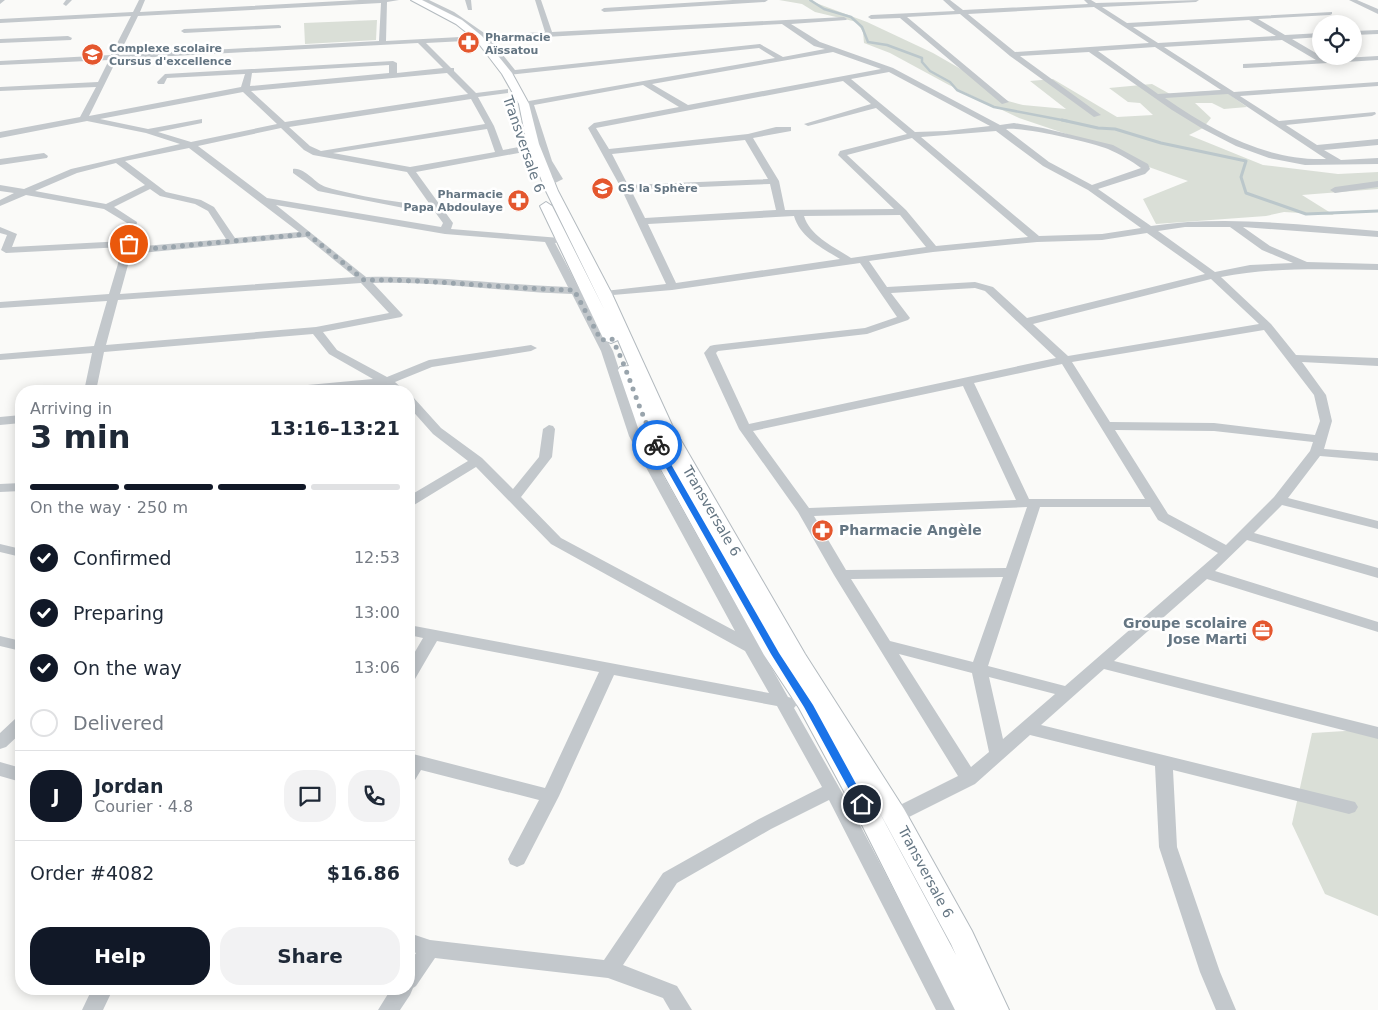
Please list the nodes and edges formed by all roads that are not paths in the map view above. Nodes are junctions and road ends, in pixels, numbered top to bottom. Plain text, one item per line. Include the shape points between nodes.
1 (142, 0) edge
2 (396, 0) edge
3 (406, 0) edge
4 (416, 0) edge
5 (424, 0) edge
6 (468, 0) edge
7 (538, 0) edge
8 (765, 0) edge
9 (946, 0) edge
10 (1087, 0) edge
11 (1196, 0) edge
12 (1352, 0) edge
13 (384, 2) junction
14 (677, 3) edge
15 (282, 4) edge
16 (1095, 5) junction
17 (470, 9) dead end
18 (604, 10) dead end
19 (1378, 12) edge
20 (961, 13) junction
21 (1330, 13) dead end
22 (135, 14) junction
23 (452, 15) junction
24 (902, 16) junction
25 (871, 17) dead end
26 (1251, 18) junction
27 (844, 19) dead end
28 (0, 21) edge
29 (785, 23) junction
30 (1125, 25) junction
31 (184, 31) dead end
32 (1378, 32) edge
33 (1362, 33) edge
34 (549, 34) junction
35 (1312, 35) edge
36 (1284, 37) junction
37 (68, 38) dead end
38 (277, 38) junction
39 (478, 38) junction
40 (0, 41) edge
41 (421, 42) junction
42 (382, 43) junction
43 (1156, 45) junction
44 (1090, 49) junction
45 (834, 50) junction
46 (1013, 54) junction
47 (1312, 54) edge
48 (114, 57) junction
49 (1378, 58) edge
50 (782, 59) junction
51 (1362, 59) edge
52 (1312, 62) edge
53 (0, 63) edge
54 (1246, 66) dead end
55 (450, 70) junction
56 (890, 70) junction
57 (249, 72) junction
58 (393, 75) junction
59 (509, 78) junction
60 (846, 79) junction
61 (161, 82) dead end
62 (101, 84) junction
63 (646, 84) junction
64 (1374, 84) edge
65 (4, 89) edge
66 (245, 89) junction
67 (1378, 90) edge
68 (1230, 93) junction
69 (474, 95) junction
70 (1158, 96) junction
71 (0, 99) edge
72 (1005, 102) dead end
73 (527, 103) junction
74 (877, 105) junction
75 (687, 108) junction
76 (1372, 114) dead end
77 (1097, 115) dead end
78 (84, 118) junction
79 (199, 121) dead end
80 (1279, 123) junction
81 (808, 124) dead end
82 (284, 125) junction
83 (490, 126) junction
84 (997, 128) junction
85 (788, 129) dead end
86 (148, 131) junction
87 (0, 135) edge
88 (915, 135) junction
89 (748, 137) junction
90 (1378, 142) edge
91 (191, 145) junction
92 (533, 146) junction
93 (1315, 148) junction
94 (499, 152) junction
95 (607, 152) junction
96 (316, 153) junction
97 (44, 156) dead end
98 (118, 160) junction
99 (1378, 161) edge
100 (0, 162) edge
101 (1337, 162) junction
102 (410, 170) junction
103 (296, 171) dead end
104 (774, 181) junction
105 (1378, 184) edge
106 (151, 185) junction
107 (0, 188) edge
108 (625, 188) junction
109 (1091, 188) junction
110 (1335, 190) dead end
111 (25, 193) junction
112 (264, 201) junction
113 (1, 202) edge
114 (107, 207) junction
115 (438, 209) junction
116 (903, 212) junction
117 (798, 213) junction
118 (781, 214) junction
119 (642, 221) junction
120 (1232, 224) junction
121 (0, 230) edge
122 (1151, 230) junction
123 (445, 231) junction
124 (308, 234) junction
125 (1378, 234) edge
126 (1037, 239) junction
127 (555, 240) junction
128 (232, 242) junction
129 (128, 247) junction
130 (933, 250) junction
131 (856, 260) junction
132 (1306, 265) junction
133 (1378, 267) edge
134 (1213, 275) junction
135 (364, 280) junction
136 (672, 287) junction
137 (883, 290) junction
138 (590, 292) junction
139 (114, 296) junction
140 (0, 305) edge
141 (1026, 322) junction
142 (1267, 326) junction
143 (316, 330) junction
144 (99, 348) junction
145 (531, 348) dead end
146 (0, 357) edge
147 (1293, 358) junction
148 (1064, 360) junction
149 (1378, 362) edge
150 (386, 381) junction
151 (968, 382) junction
152 (91, 385) edge
153 (346, 385) edge
154 (391, 385) edge
155 (415, 407) edge
156 (15, 420) edge
157 (0, 421) edge
158 (1106, 426) junction
159 (549, 429) dead end
160 (745, 429) junction
161 (1320, 439) junction
162 (1316, 452) junction
163 (1378, 457) edge
164 (477, 461) junction
165 (15, 487) edge
166 (0, 488) edge
167 (415, 498) edge
168 (513, 498) junction
169 (1279, 500) junction
170 (1030, 503) junction
171 (1154, 503) junction
172 (680, 504) junction
173 (805, 512) junction
174 (1378, 525) edge
175 (1244, 535) junction
176 (0, 548) edge
177 (15, 552) edge
178 (1228, 552) junction
179 (1013, 572) junction
180 (1204, 572) junction
181 (1378, 574) edge
182 (841, 575) junction
183 (1378, 627) edge
184 (415, 631) edge
185 (433, 635) junction
186 (0, 642) edge
187 (15, 645) edge
188 (885, 645) junction
189 (751, 647) junction
190 (775, 654) junction
191 (1101, 663) junction
192 (415, 665) edge
193 (608, 668) junction
194 (979, 668) junction
195 (1068, 692) junction
196 (783, 702) junction
197 (808, 705) junction
198 (1027, 728) junction
199 (15, 729) edge
200 (1378, 733) edge
201 (0, 743) edge
202 (998, 753) junction
203 (1164, 762) junction
204 (415, 767) edge
205 (0, 769) edge
206 (15, 773) edge
207 (969, 779) junction
208 (833, 790) junction
209 (550, 796) junction
210 (1350, 807) dead end
211 (846, 816) junction
212 (895, 816) junction
213 (871, 820) junction
214 (516, 859) dead end
215 (927, 924) junction
216 (904, 926) junction
217 (415, 944) edge
218 (430, 949) junction
219 (609, 969) junction
220 (415, 971) edge
221 (100, 995) edge
222 (398, 995) edge
223 (92, 1010) edge
224 (388, 1010) edge
225 (682, 1010) edge
226 (947, 1010) edge
227 (970, 1010) edge
228 (996, 1010) edge
229 (1226, 1010) edge

1 - 22 street
2 - 13 street
3 - 39 main road, Transversale 6
4 - 23 main road, Transversale 6
5 - 23 street
6 - 17 street
7 - 34 street
8 - 14 street
9 - 20 street
10 - 16 street
11 - 16 street
12 - 19 street
13 - 15 street
13 - 42 street
14 - 18 street
15 - 22 street
15 - 38 street
16 - 20 street
16 - 30 street
20 - 24 street
20 - 46 street
21 - 26 street
22 - 28 street
22 - 48 street
23 - 39 main road, Transversale 6
24 - 25 street
24 - 72 street
26 - 30 street
26 - 36 street
27 - 29 street
29 - 34 street
29 - 45 street via 817,44
30 - 43 street
31 - 38 street
32 - 33 street
34 - 39 street
35 - 36 street
36 - 43 street
36 - 47 street
37 - 40 street
38 - 42 street
38 - 48 street
39 - 41 street
39 - 59 main road, Transversale 6
41 - 42 street
41 - 55 street
43 - 44 street
43 - 68 street
44 - 46 street
44 - 70 street
45 - 50 street
45 - 56 street
46 - 77 street
48 - 53 street
48 - 62 street
49 - 51 street
50 - 59 street via 760,46
50 - 63 street
52 - 54 street
55 - 58 street
55 - 69 street
56 - 60 street
56 - 84 street
57 - 58 street via 393,63
57 - 61 street via 165,76
57 - 66 street
58 - 66 street
59 - 69 street
59 - 73 main road, Transversale 6
59 - 92 main road, Transversale 6
60 - 74 street
60 - 75 street
62 - 65 street
62 - 78 street
63 - 73 street
63 - 75 street
64 - 67 street
64 - 68 street
65 - 71 street
66 - 78 street
66 - 82 street
68 - 70 street
68 - 80 street
69 - 82 street
69 - 83 street
70 - 101 street via 1247,148 1297,161
73 - 92 main road, Transversale 6
74 - 81 street
74 - 88 street
75 - 95 street via 594,125 592,128
76 - 80 street
78 - 86 street
78 - 87 street
79 - 86 street
80 - 93 street
82 - 91 street
82 - 96 street
83 - 94 street
83 - 96 street
84 - 88 street
84 - 109 street via 1046,164
84 - 109 street via 1014,126 1078,138 1110,147 1145,166 1142,172
85 - 89 street
86 - 91 street
88 - 116 street via 846,151 842,155
88 - 126 street
89 - 95 street
89 - 104 street
90 - 93 street
91 - 98 street
91 - 112 street
92 - 94 street
92 - 127 main road, Transversale 6 via 539,192
92 - 138 main road, Transversale 6
93 - 101 street
94 - 102 street
95 - 108 street
96 - 102 street
97 - 100 street
98 - 106 street
98 - 111 street via 74,171
99 - 101 street
102 - 115 street
103 - 115 street via 321,189
104 - 108 street
104 - 118 street
105 - 110 street
106 - 114 street
106 - 128 street via 163,194 198,202 211,210
107 - 111 street
108 - 119 street
109 - 122 street
111 - 113 street
111 - 114 street
112 - 123 street
112 - 124 street
114 - 129 street via 132,222
115 - 123 street via 448,224
116 - 117 street
116 - 130 street
117 - 118 street
117 - 131 street via 802,226 820,242
118 - 119 street
119 - 136 street
120 - 122 street via 1185,224
120 - 125 street
120 - 132 street via 1266,248
121 - 129 street via 12,234 6,250
122 - 126 street via 1102,237
122 - 134 street
123 - 127 street
124 - 128 street
124 - 135 street
126 - 130 street
127 - 138 main road, Transversale 6
128 - 129 street
129 - 139 street
130 - 131 street
131 - 136 street
131 - 137 street
132 - 133 street
132 - 134 street via 1250,268
134 - 141 street
134 - 142 street
135 - 138 street
135 - 139 street
135 - 143 street via 397,315
136 - 138 street
137 - 141 street via 975,284 989,289
137 - 160 street via 904,318 867,331 714,348 710,353
138 - 172 main road, Transversale 6 via 633,408 647,428
138 - 212 main road, Transversale 6 via 796,657
139 - 140 street
139 - 144 street
141 - 148 street
142 - 147 street
142 - 148 street
143 - 144 street
143 - 150 street via 333,352
144 - 146 street
144 - 152 street
145 - 150 street via 429,364
147 - 149 street
147 - 161 street via 1320,395 1326,421
148 - 151 street
148 - 158 street
150 - 153 street
150 - 154 street
151 - 160 street
151 - 170 street
155 - 164 street via 437,431
156 - 157 street
158 - 161 street via 1214,427
158 - 171 street
159 - 168 street via 545,457
160 - 173 street
161 - 162 street
162 - 163 street
162 - 169 street
164 - 167 street
164 - 168 street
165 - 166 street
168 - 189 street via 556,541
169 - 174 street
169 - 175 street
170 - 171 street
170 - 173 street
170 - 179 street
171 - 178 street via 1163,517
172 - 189 street
172 - 190 main road, Transversale 6
173 - 182 street
175 - 178 street
175 - 181 street
176 - 177 street
178 - 180 street
179 - 182 street
179 - 194 street
180 - 183 street
180 - 191 street
182 - 188 street
184 - 185 street
185 - 192 street
185 - 193 street
186 - 187 street
188 - 194 street
188 - 207 street
189 - 190 street
189 - 196 street
190 - 197 main road, Transversale 6
191 - 195 street
191 - 200 street
193 - 196 street
193 - 209 street
194 - 195 street
194 - 202 street
195 - 198 street
196 - 197 street
196 - 208 street
197 - 213 main road, Transversale 6
198 - 202 street
198 - 203 street
199 - 201 street
202 - 207 street
203 - 210 street
203 - 229 street via 1168,847
204 - 209 street
205 - 206 street
207 - 212 street
208 - 211 street
208 - 219 street via 670,878
209 - 214 street
211 - 213 street
211 - 216 street
212 - 213 street
212 - 228 main road, Transversale 6
213 - 215 main road, Transversale 6
215 - 216 street
215 - 227 main road, Transversale 6
216 - 226 street
217 - 218 street
218 - 219 street
218 - 220 street
219 - 225 street via 670,992
221 - 223 street
222 - 224 street

